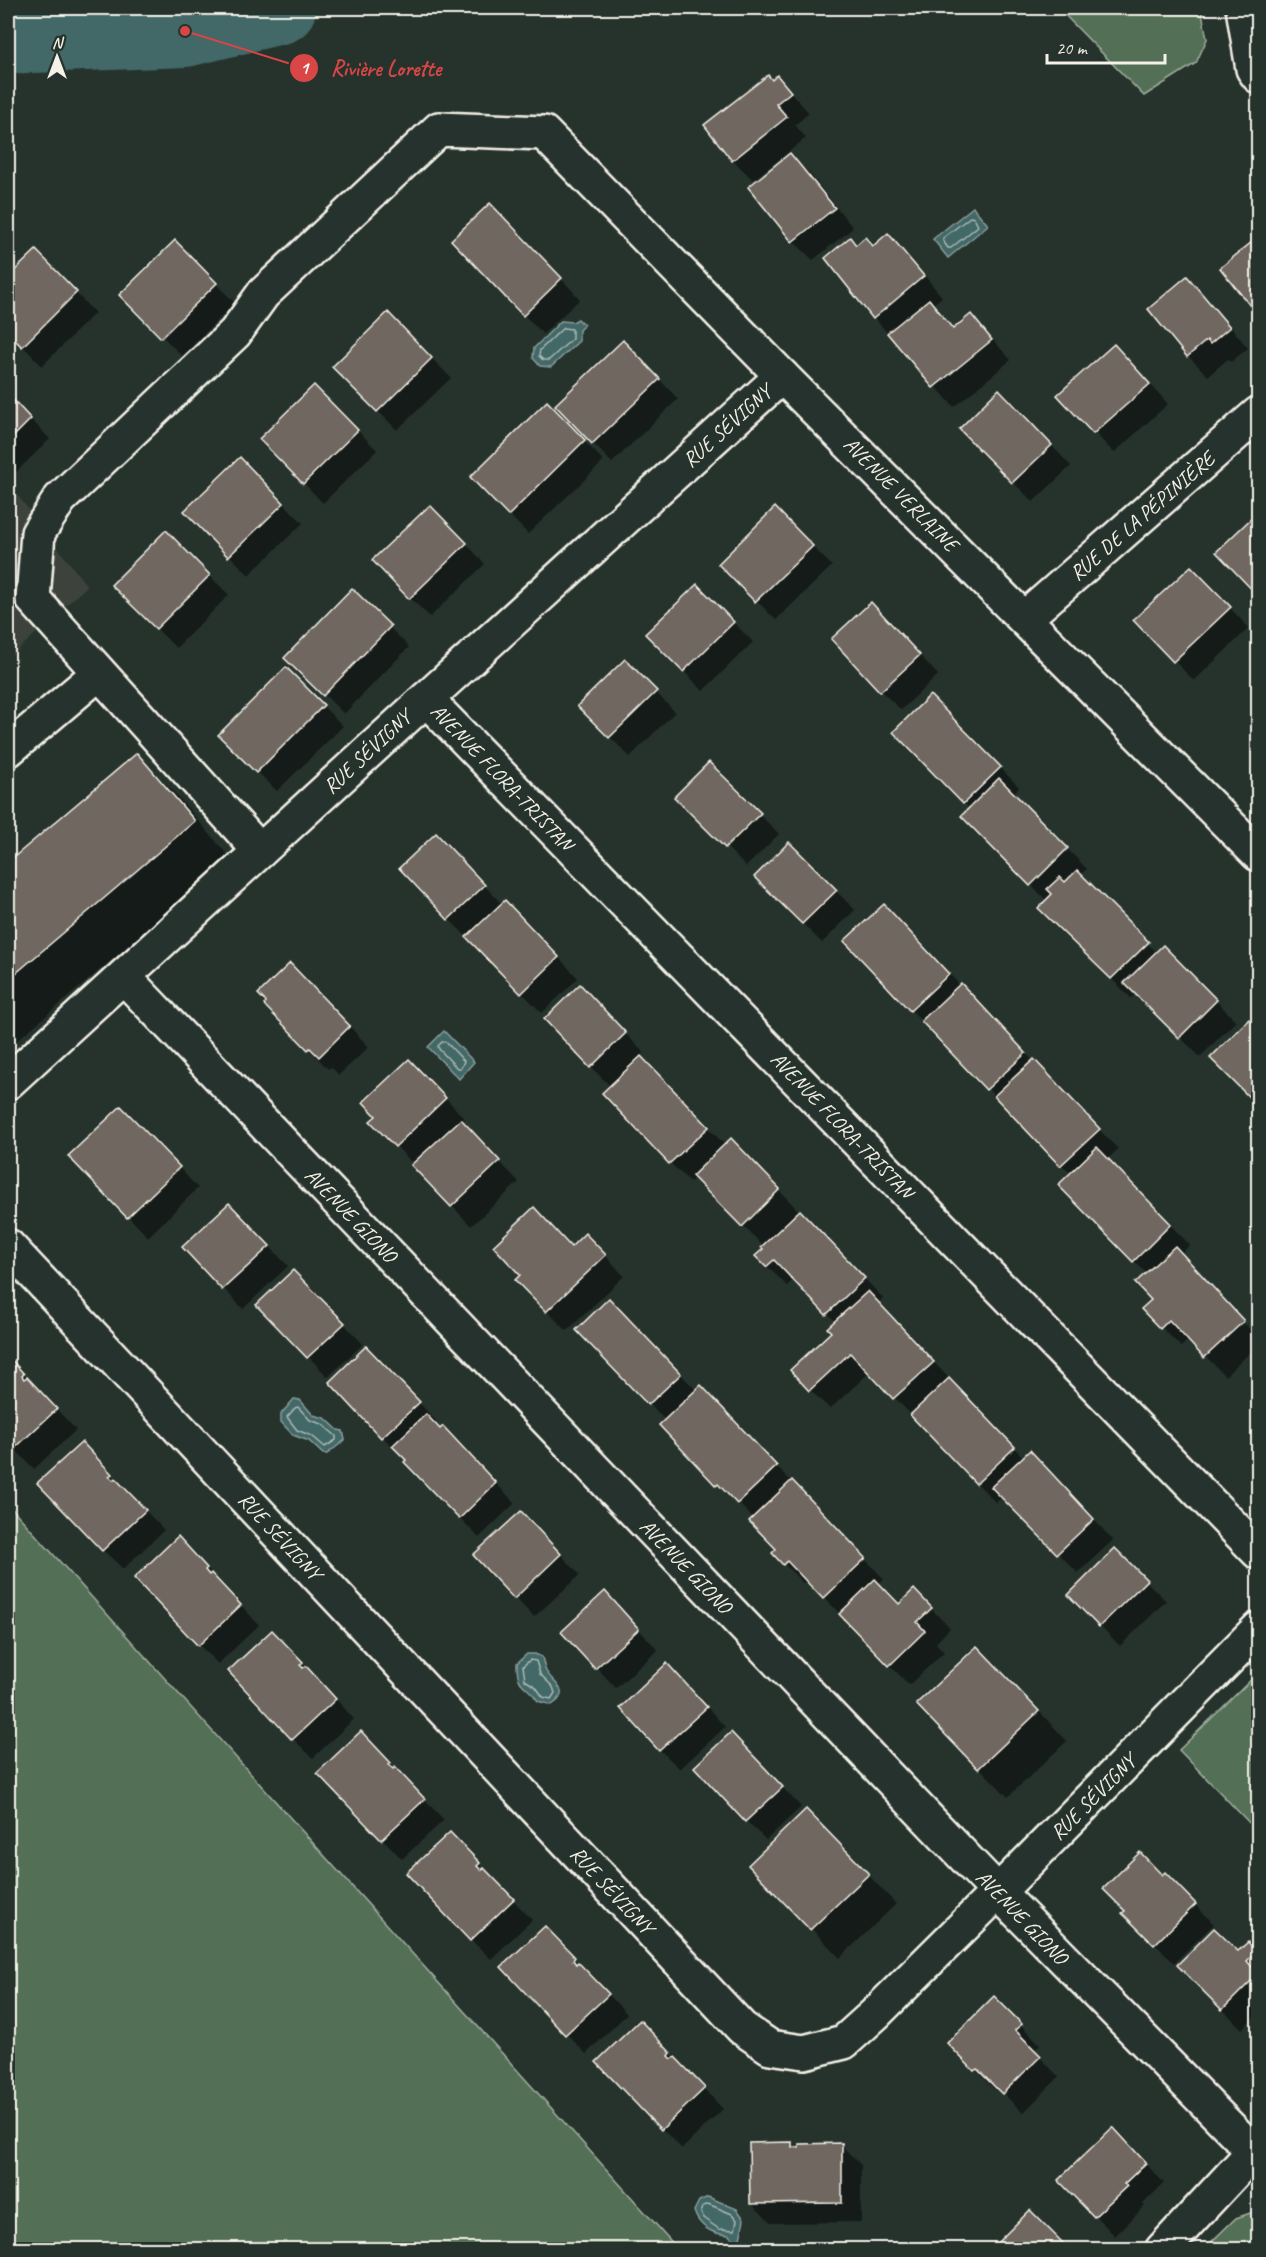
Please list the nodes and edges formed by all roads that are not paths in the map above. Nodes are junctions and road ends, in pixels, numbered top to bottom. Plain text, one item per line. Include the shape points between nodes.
1 (1243, 8) edge
2 (1258, 76) edge
3 (782, 376) junction
4 (1258, 414) edge
5 (1025, 618) junction
6 (99, 673) junction
7 (426, 699) junction
8 (8, 750) edge
9 (260, 851) junction
10 (1258, 854) edge
11 (124, 976) junction
12 (8, 1079) edge
13 (8, 1246) edge
14 (1258, 1552) edge
15 (1258, 1629) edge
16 (998, 1893) junction
17 (1256, 2154) edge
18 (1162, 2250) edge

1 - 2 street via 1253,69
3 - 5 street, AVENUE VERLAINE
3 - 6 street, AVENUE VERLAINE via 544,133 439,129 263,294 235,333 60,499 38,533 33,599
3 - 7 street, RUE SÉVIGNY
4 - 5 street, RUE DE LA PÉPINIÈRE
5 - 10 street, AVENUE VERLAINE
6 - 8 street
6 - 9 street
7 - 9 street, RUE SÉVIGNY
7 - 14 street, AVENUE FLORA-TRISTAN
9 - 11 street, RUE SÉVIGNY
11 - 12 street, RUE SÉVIGNY
11 - 16 street, AVENUE GIONO
13 - 16 street, RUE SÉVIGNY via 742,2028 770,2047 804,2052 844,2042
15 - 16 street, RUE SÉVIGNY
16 - 17 street, AVENUE GIONO
17 - 18 street, AVENUE GIONO

